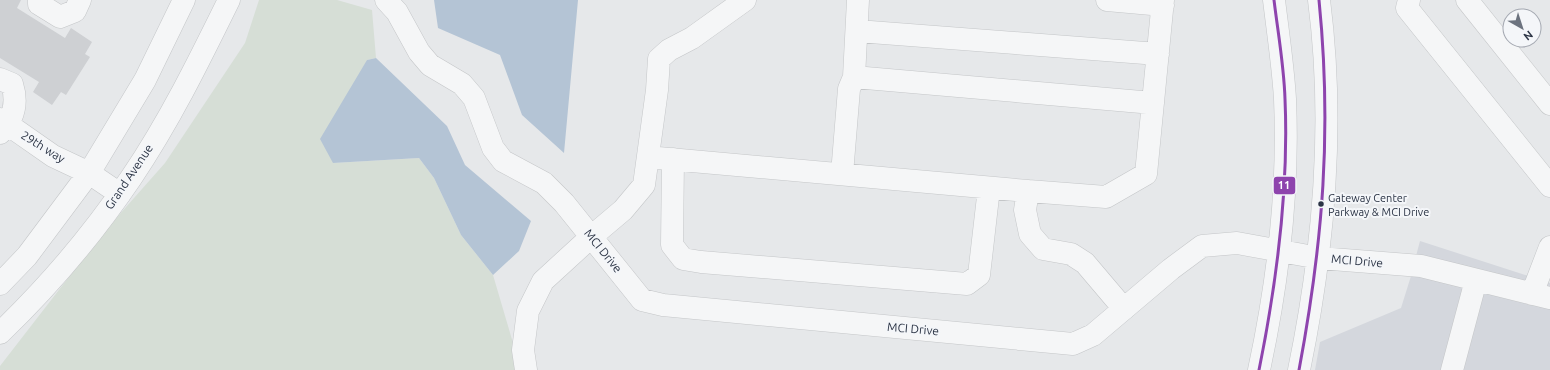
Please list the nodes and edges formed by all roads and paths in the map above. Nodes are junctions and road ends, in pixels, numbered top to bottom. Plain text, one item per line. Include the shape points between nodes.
1 (39, 0) edge
2 (80, 0) edge
3 (184, 0) edge
4 (229, 0) edge
5 (386, 0) edge
6 (745, 0) edge
7 (858, 0) edge
8 (1107, 0) edge
9 (1274, 0) edge
10 (1319, 0) edge
11 (1409, 0) edge
12 (1466, 0) edge
13 (1163, 3) edge
14 (857, 31) junction
15 (1158, 54) junction
16 (854, 77) junction
17 (0, 79) edge
18 (1153, 103) junction
19 (1550, 104) edge
20 (3, 126) edge
21 (648, 157) junction
22 (673, 159) junction
23 (89, 172) junction
24 (842, 174) junction
25 (1550, 186) edge
26 (989, 188) junction
27 (1028, 191) junction
28 (120, 194) junction
29 (591, 237) junction
30 (1550, 246) edge
31 (1279, 251) junction
32 (1319, 258) junction
33 (1476, 280) junction
34 (0, 284) edge
35 (1541, 296) edge
36 (1124, 308) junction
37 (0, 333) edge
38 (526, 370) edge
39 (1259, 370) edge
40 (1299, 370) edge
41 (1452, 370) edge

1 - 2 street via 39,4 60,17 75,11
3 - 23 street via 145,80
4 - 28 street, Grand Avenue via 187,86
5 - 29 street, MCI Drive via 397,12 419,52 430,65 462,84 474,98 493,148 503,161 544,183
6 - 21 street via 659,59
7 - 14 street
8 - 13 street
9 - 31 street via 1285,100
10 - 32 street via 1327,74
11 - 25 street via 1407,8
12 - 19 street
13 - 15 street
14 - 15 street
14 - 16 street
15 - 18 street
16 - 18 street
16 - 24 street via 849,89
17 - 20 street via 12,84 16,96 15,104
18 - 27 street via 1146,174 1106,197
20 - 23 street, 29th way via 53,156
21 - 22 street
21 - 29 street via 644,185 623,210
22 - 24 street
22 - 26 street via 672,245 683,259 701,262 967,284 979,274
23 - 28 street, 29th way
23 - 34 street via 27,256
24 - 26 street
26 - 27 street
27 - 36 street via 1025,210 1030,234 1043,249 1071,254 1085,263
28 - 37 street, Grand Avenue via 69,261
29 - 36 street, MCI Drive via 642,300 663,306 1073,344 1093,335
29 - 38 street via 543,281 528,311 523,350
30 - 35 street
31 - 32 street, MCI Drive
31 - 36 street, MCI Drive via 1237,243 1202,246
31 - 39 street
32 - 33 street, MCI Drive via 1421,266
32 - 40 street
33 - 35 street, MCI Drive
33 - 41 street

